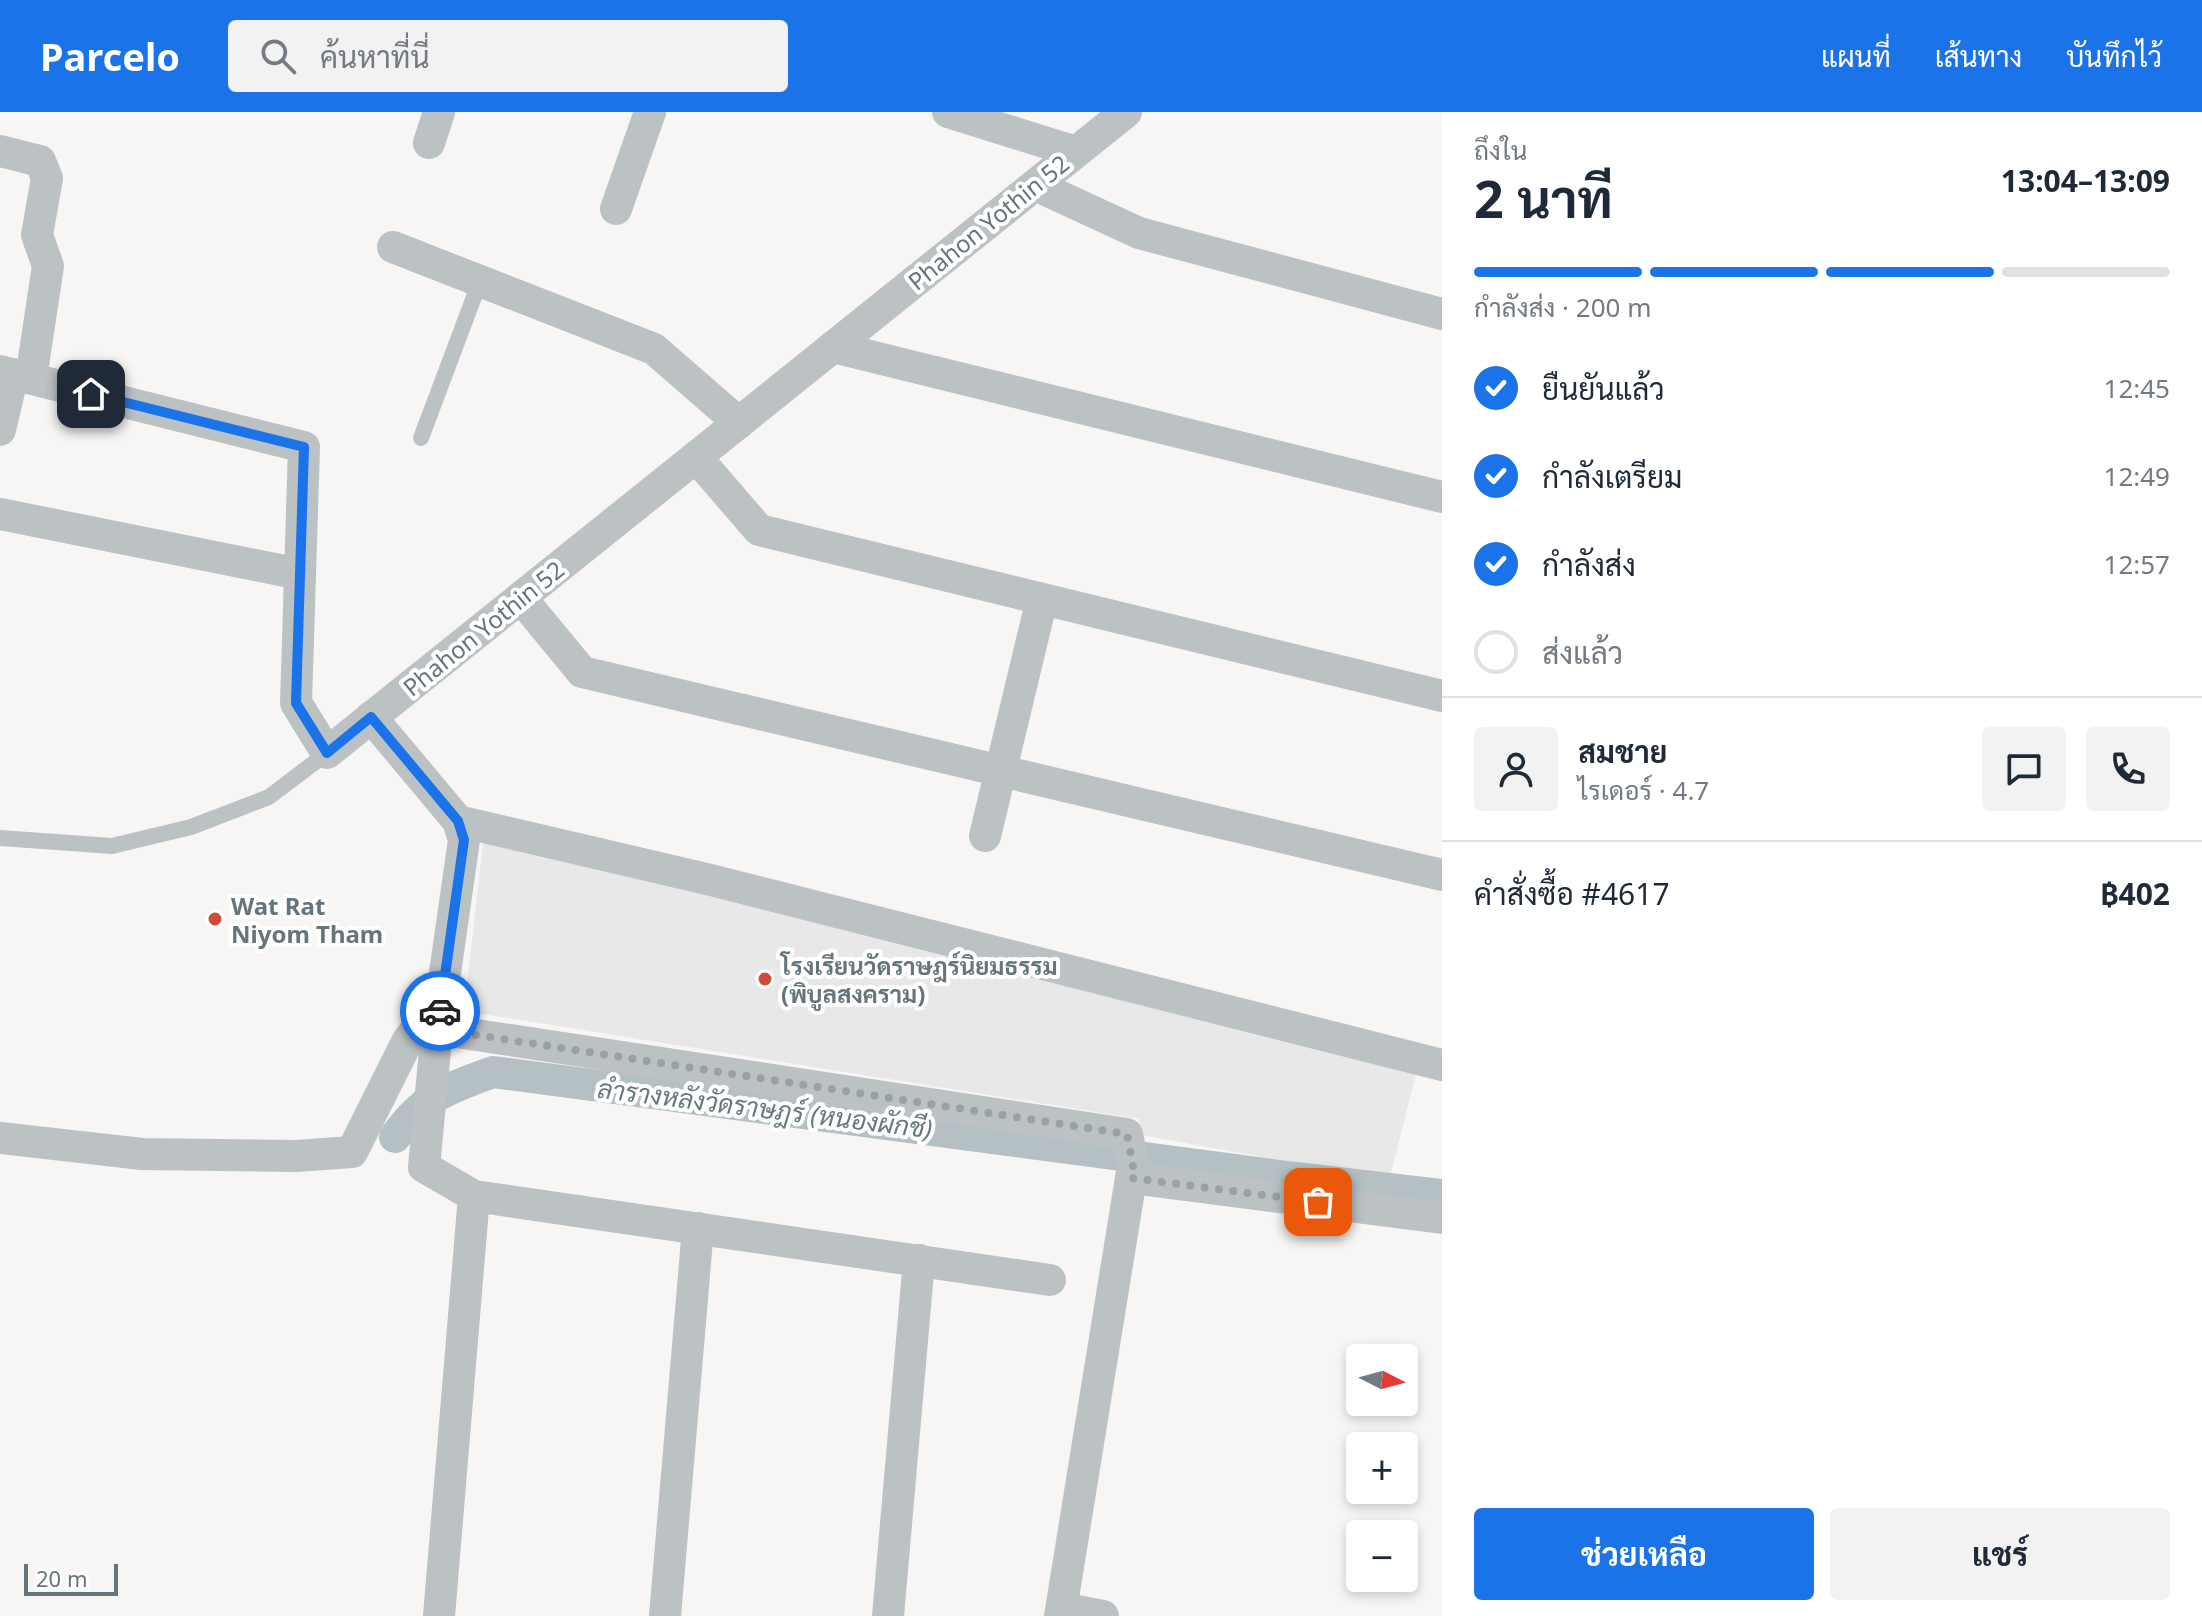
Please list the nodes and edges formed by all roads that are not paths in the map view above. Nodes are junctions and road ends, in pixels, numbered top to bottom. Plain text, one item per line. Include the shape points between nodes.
1 (439, 112) edge
2 (650, 112) edge
3 (948, 112) edge
4 (1126, 112) edge
5 (429, 143) dead end
6 (0, 151) edge
7 (1076, 152) junction
8 (1035, 185) junction
9 (616, 209) dead end
10 (393, 247) dead end
11 (480, 281) junction
12 (1442, 314) edge
13 (833, 347) junction
14 (14, 374) edge
15 (739, 423) junction
16 (0, 430) edge
17 (421, 438) dead end
18 (696, 457) junction
19 (1442, 497) edge
20 (0, 514) edge
21 (300, 574) junction
22 (521, 598) junction
23 (1042, 599) junction
24 (1442, 696) edge
25 (371, 717) junction
26 (327, 753) junction
27 (1001, 771) junction
28 (458, 821) junction
29 (985, 836) dead end
30 (0, 838) edge
31 (1442, 875) edge
32 (437, 1037) junction
33 (1442, 1065) edge
34 (0, 1138) edge
35 (1130, 1159) junction
36 (474, 1196) junction
37 (1442, 1218) edge
38 (698, 1228) junction
39 (919, 1260) junction
40 (1050, 1280) dead end
41 (1061, 1612) edge
42 (439, 1616) edge
43 (665, 1616) edge
44 (888, 1616) edge
45 (1103, 1616) edge

1 - 5 street
2 - 9 street
3 - 7 street
4 - 7 street, Phahon Yothin 52
6 - 14 street via 40,161 47,178 37,235 48,266
7 - 8 street, Phahon Yothin 52
8 - 12 street via 1139,233
8 - 13 street, Phahon Yothin 52
10 - 11 street
11 - 15 street via 654,349
11 - 17 lane
13 - 15 street, Phahon Yothin 52
13 - 19 street
14 - 16 street
14 - 21 street via 304,447
15 - 18 street, Phahon Yothin 52
18 - 22 street, Phahon Yothin 52
18 - 23 street via 759,530
20 - 21 street
21 - 26 street via 296,703
22 - 25 street, Phahon Yothin 52
22 - 27 street via 582,672
23 - 24 street
23 - 27 street
25 - 26 street, Phahon Yothin 52
25 - 28 street
26 - 30 lane via 269,797 191,827 112,846
27 - 29 street
27 - 31 street
28 - 32 street via 464,840
28 - 33 street
32 - 34 street via 417,1029 408,1040 352,1152 142,1154
32 - 35 street
32 - 36 street via 424,1167
35 - 37 street
35 - 41 street
36 - 38 street
36 - 42 street
38 - 39 street
38 - 43 street
39 - 40 street
39 - 44 street
41 - 45 street

